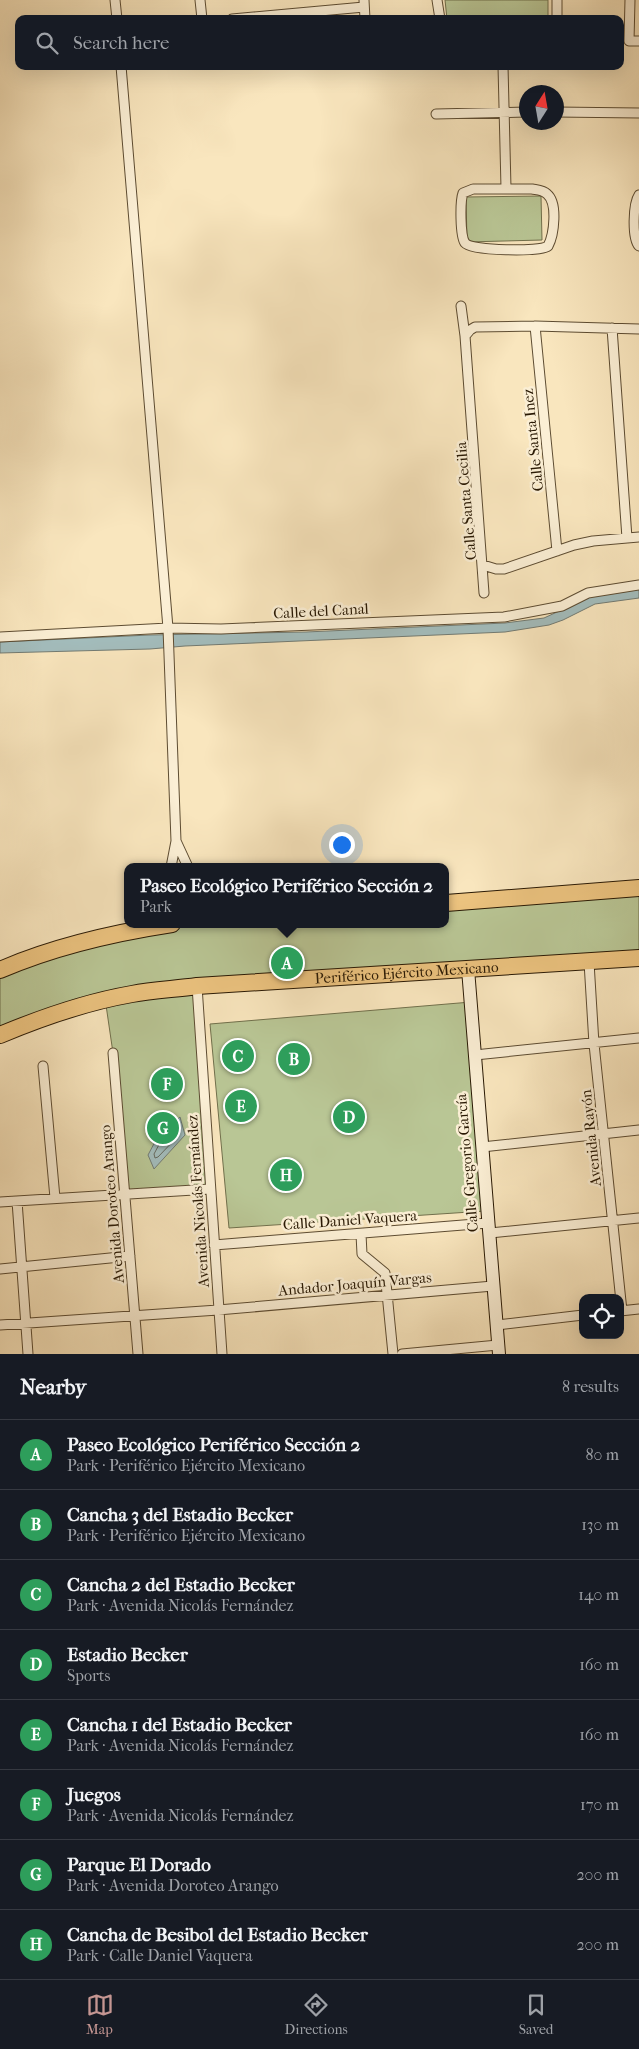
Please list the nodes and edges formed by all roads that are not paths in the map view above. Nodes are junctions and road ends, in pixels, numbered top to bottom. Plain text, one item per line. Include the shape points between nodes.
1 (115, 0) edge
2 (200, 0) edge
3 (437, 0) edge
4 (557, 0) edge
5 (630, 0) edge
6 (364, 4) edge
7 (117, 15) edge
8 (202, 15) edge
9 (267, 15) edge
10 (439, 15) edge
11 (557, 15) edge
12 (639, 41) edge
13 (121, 70) edge
14 (503, 70) edge
15 (505, 112) junction
16 (519, 112) edge
17 (564, 112) edge
18 (639, 113) edge
19 (436, 114) dead end
20 (506, 188) junction
21 (639, 195) edge
22 (639, 246) edge
23 (461, 306) dead end
24 (535, 326) junction
25 (612, 328) junction
26 (639, 329) edge
27 (465, 336) junction
28 (639, 537) edge
29 (627, 538) junction
30 (557, 551) junction
31 (483, 565) junction
32 (639, 585) edge
33 (484, 593) dead end
34 (168, 628) junction
35 (0, 637) edge
36 (176, 842) junction
37 (172, 863) edge
38 (186, 863) edge
39 (639, 888) edge
40 (449, 903) edge
41 (129, 928) edge
42 (639, 958) edge
43 (589, 962) junction
44 (0, 970) edge
45 (468, 970) junction
46 (197, 986) junction
47 (0, 1035) edge
48 (639, 1038) edge
49 (594, 1044) junction
50 (113, 1052) dead end
51 (475, 1055) junction
52 (43, 1066) dead end
53 (639, 1130) edge
54 (604, 1134) junction
55 (482, 1147) junction
56 (210, 1189) junction
57 (124, 1193) junction
58 (55, 1198) junction
59 (17, 1201) junction
60 (0, 1202) edge
61 (639, 1218) edge
62 (614, 1221) junction
63 (489, 1228) junction
64 (360, 1234) junction
65 (214, 1245) junction
66 (130, 1256) junction
67 (22, 1268) junction
68 (0, 1269) edge
69 (493, 1286) junction
70 (620, 1294) edge
71 (388, 1295) junction
72 (639, 1309) edge
73 (218, 1310) junction
74 (624, 1311) edge
75 (135, 1315) junction
76 (579, 1315) edge
77 (26, 1322) junction
78 (0, 1325) edge
79 (497, 1325) junction
80 (499, 1349) edge
81 (28, 1354) edge
82 (138, 1354) edge
83 (222, 1354) edge
84 (393, 1354) edge
85 (402, 1354) edge

1 - 7 street
2 - 8 street
3 - 10 street
4 - 11 street
5 - 12 street via 629,41
6 - 9 street
13 - 34 street
14 - 15 street
15 - 16 street
15 - 19 street
15 - 20 street
17 - 18 street
20 - 20 street via 473,189 464,193 461,204 464,242 475,248 545,248 552,234 552,200 541,190
21 - 22 street via 634,237
23 - 27 street, Calle Santa Cecilia
24 - 25 street
24 - 27 street via 475,327
24 - 30 street, Calle Santa Inez
25 - 26 street
25 - 29 street
27 - 31 street, Calle Santa Cecilia
28 - 29 street, Calle Santa Cecilia
29 - 30 street, Calle Santa Cecilia via 593,541
30 - 31 street, Calle Santa Cecilia via 504,569
31 - 33 street
32 - 34 street, Calle del Canal via 588,593 562,606 504,617 221,629
34 - 35 street, Calle del Canal
34 - 36 street
36 - 37 street
36 - 38 street
39 - 40 highway
41 - 44 highway
42 - 43 highway, Periférico Ejército Mexicano
43 - 45 highway, Periférico Ejército Mexicano
43 - 49 street, Avenida Rayón
45 - 46 highway, Periférico Ejército Mexicano
45 - 51 street, Calle Gregorio García
46 - 47 highway, Periférico Ejército Mexicano via 85,1004
46 - 56 street, Avenida Nicolás Fernández
48 - 49 street
49 - 51 street
49 - 54 street, Avenida Rayón
50 - 57 street, Avenida Doroteo Arango
51 - 55 street, Calle Gregorio García
52 - 58 street
53 - 54 street
54 - 55 street
54 - 62 street, Avenida Rayón
55 - 63 street, Calle Gregorio García
56 - 57 street
56 - 65 street, Avenida Nicolás Fernández
57 - 58 street
57 - 66 street, Avenida Doroteo Arango
58 - 59 street
59 - 60 street
59 - 67 street
61 - 62 street, Calle Daniel Vaquera
62 - 63 street, Calle Daniel Vaquera
62 - 70 street, Avenida Rayón
63 - 64 street, Calle Daniel Vaquera
63 - 69 street, Calle Gregorio García
64 - 65 street, Calle Daniel Vaquera
64 - 71 street via 362,1254 386,1273
65 - 73 street, Avenida Nicolás Fernández
66 - 67 street
66 - 75 street, Avenida Doroteo Arango
67 - 68 street
67 - 77 street
69 - 71 street, Andador Joaquín Vargas
69 - 79 street, Calle Gregorio García
71 - 73 street, Andador Joaquín Vargas
71 - 84 street
72 - 74 street
73 - 75 street, Andador Joaquín Vargas
73 - 83 street, Avenida Nicolás Fernández
75 - 77 street, Andador Joaquín Vargas
75 - 82 street, Avenida Doroteo Arango
76 - 79 street
77 - 78 street, Andador Joaquín Vargas
77 - 81 street
79 - 80 street, Calle Gregorio García
80 - 85 street

